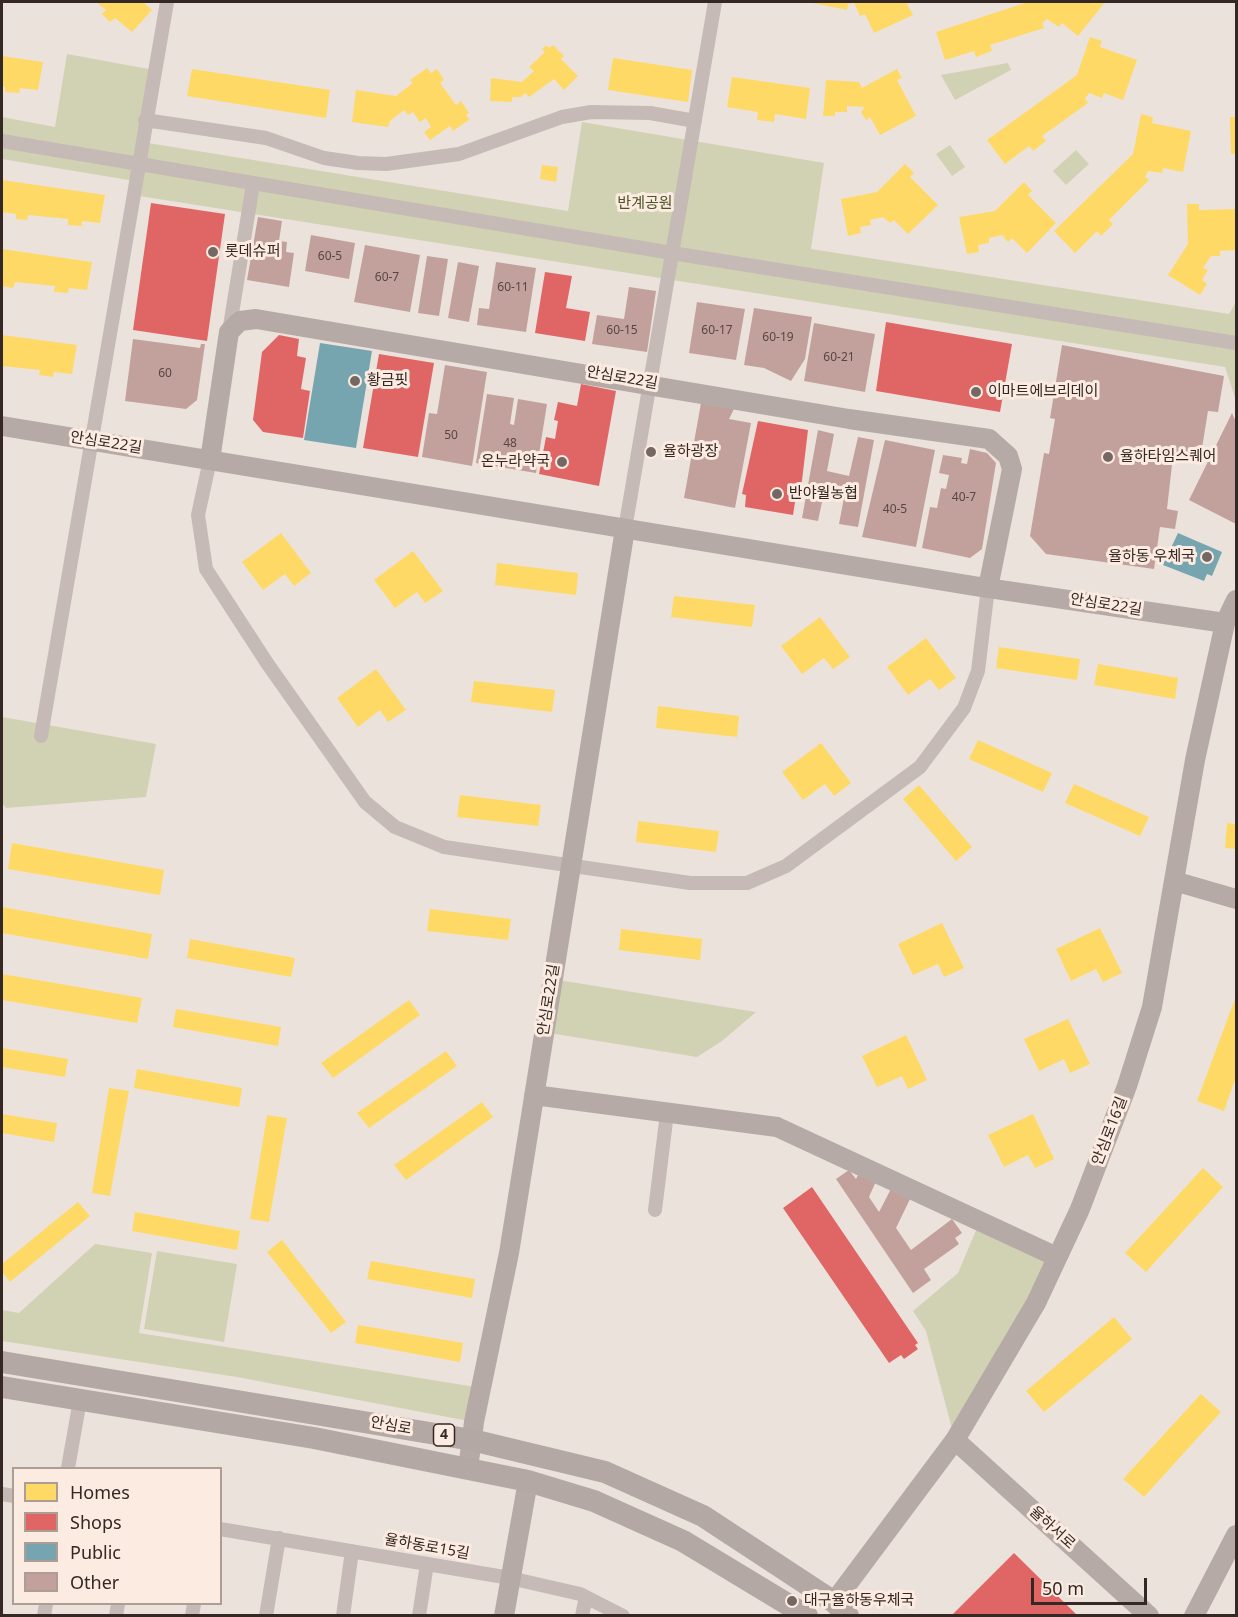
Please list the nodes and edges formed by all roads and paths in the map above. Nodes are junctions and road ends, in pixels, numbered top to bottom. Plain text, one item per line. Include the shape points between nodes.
1 (167, 2) edge
2 (715, 2) edge
3 (145, 120) junction
4 (695, 121) junction
5 (2, 141) edge
6 (253, 184) junction
7 (672, 254) junction
8 (229, 332) junction
9 (1236, 343) edge
10 (650, 383) junction
11 (2, 426) edge
12 (90, 441) junction
13 (210, 460) junction
14 (625, 529) junction
15 (988, 588) junction
16 (1236, 600) edge
17 (1225, 623) junction
18 (41, 736) dead end
19 (570, 865) junction
20 (1174, 881) junction
21 (1236, 899) edge
22 (534, 1095) junction
23 (667, 1113) junction
24 (655, 1210) dead end
25 (1057, 1257) junction
26 (2, 1362) edge
27 (2, 1387) edge
28 (80, 1400) junction
29 (472, 1440) junction
30 (955, 1440) junction
31 (68, 1467) edge
32 (468, 1469) junction
33 (528, 1481) junction
34 (222, 1529) edge
35 (1236, 1535) edge
36 (279, 1538) junction
37 (352, 1551) junction
38 (427, 1564) junction
39 (510, 1578) junction
40 (586, 1597) junction
41 (841, 1609) edge
42 (267, 1616) edge
43 (343, 1616) edge
44 (419, 1616) edge
45 (504, 1616) edge
46 (582, 1616) edge
47 (623, 1616) edge
48 (807, 1616) edge
49 (1149, 1616) edge
50 (1194, 1616) edge

1 - 3 street
2 - 4 street
3 - 4 street via 266,138 324,158 358,164 459,154 562,117 591,112 650,113
3 - 12 street
4 - 7 street
5 - 6 street
6 - 7 street
6 - 8 street
7 - 9 street
7 - 10 street
8 - 10 street, 안심로22길 via 240,321 256,319
8 - 13 street
10 - 14 street
10 - 15 street, 안심로22길 via 849,419 989,439 1008,456 1012,469
11 - 12 street, 안심로22길
12 - 13 street, 안심로22길
12 - 18 street
13 - 14 street, 안심로22길
13 - 19 street via 198,515 206,569 366,802 395,827 444,847
14 - 15 street, 안심로22길
14 - 19 street, 안심로22길
15 - 17 street, 안심로22길
15 - 19 street via 978,671 964,708 920,767 786,866 747,883 690,883
16 - 17 street, 안심로16길
17 - 20 street, 안심로16길
19 - 22 street, 안심로22길
20 - 21 street
20 - 25 street, 안심로16길 via 1152,1007 1080,1209
22 - 23 street
22 - 29 street, 안심로22길 via 509,1253
23 - 24 street
23 - 25 street via 777,1127
25 - 30 street, 안심로16길 via 1035,1303
26 - 29 main road, 안심로 / 4
27 - 28 main road, 안심로 / 4
28 - 31 street
28 - 32 main road, 안심로 / 4 via 314,1438
29 - 32 street, 안심로22길
29 - 41 main road, 안심로 / 4 via 605,1472 703,1516
30 - 41 street, 안심로16길
30 - 49 street, 율하서로
32 - 33 main road, 안심로 / 4
33 - 39 street
33 - 48 main road, 안심로 / 4 via 594,1501 683,1540
34 - 36 street, 율하동로15길
35 - 50 street
36 - 37 street, 율하동로15길
36 - 42 street
37 - 38 street, 율하동로15길
37 - 43 street
38 - 39 street, 율하동로15길
38 - 44 street
39 - 40 street, 율하동로15길
39 - 45 street
40 - 46 street
40 - 47 street, 율하동로15길

